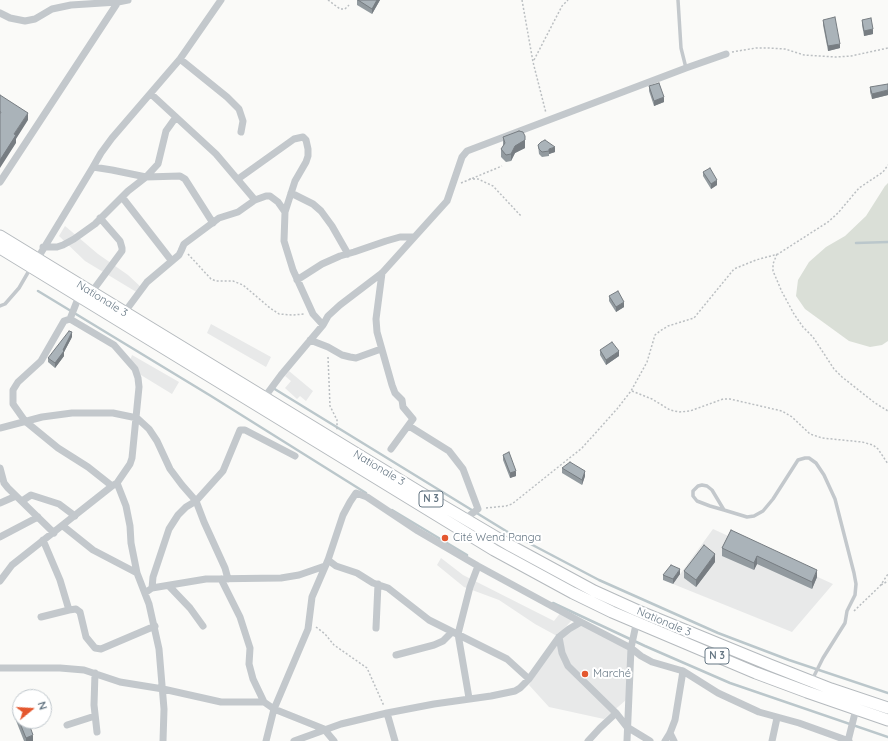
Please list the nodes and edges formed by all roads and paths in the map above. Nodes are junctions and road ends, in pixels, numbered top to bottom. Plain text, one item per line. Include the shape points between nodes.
1 (128, 0) edge
2 (221, 0) edge
3 (328, 0) edge
4 (522, 0) edge
5 (568, 0) edge
6 (678, 0) edge
7 (118, 2) junction
8 (349, 5) dead end
9 (0, 13) edge
10 (888, 48) edge
11 (726, 54) joint
12 (180, 59) junction
13 (533, 62) junction
14 (686, 68) junction
15 (151, 94) junction
16 (176, 117) junction
17 (548, 121) junction
18 (241, 132) dead end
19 (888, 165) edge
20 (502, 166) dead end
21 (93, 167) junction
22 (146, 177) junction
23 (469, 179) junction
24 (238, 180) junction
25 (0, 182) edge
26 (290, 193) junction
27 (122, 197) junction
28 (449, 198) junction
29 (255, 200) junction
30 (285, 212) junction
31 (521, 216) dead end
32 (100, 218) junction
33 (213, 223) junction
34 (0, 236) edge
35 (414, 237) junction
36 (43, 247) junction
37 (0, 248) edge
38 (182, 248) junction
39 (348, 254) junction
40 (778, 254) junction
41 (171, 260) junction
42 (34, 263) junction
43 (382, 273) junction
44 (297, 280) junction
45 (91, 293) junction
46 (79, 296) junction
47 (0, 306) edge
48 (124, 313) junction
49 (313, 314) junction
50 (70, 319) junction
51 (323, 325) junction
52 (310, 340) junction
53 (328, 347) junction
54 (382, 349) junction
55 (631, 391) junction
56 (264, 398) junction
57 (888, 411) edge
58 (137, 418) junction
59 (25, 421) junction
60 (409, 426) junction
61 (0, 428) edge
62 (334, 441) junction
63 (391, 449) dead end
64 (295, 456) dead end
65 (888, 464) edge
66 (0, 468) edge
67 (115, 485) junction
68 (19, 499) junction
69 (196, 501) junction
70 (0, 503) edge
71 (478, 508) junction
72 (724, 510) junction
73 (75, 516) junction
74 (38, 517) junction
75 (465, 520) junction
76 (63, 526) junction
77 (54, 533) junction
78 (0, 537) edge
79 (43, 540) junction
80 (326, 563) junction
81 (478, 566) junction
82 (137, 573) junction
83 (888, 574) edge
84 (225, 579) junction
85 (0, 581) edge
86 (888, 582) edge
87 (378, 584) junction
88 (169, 586) junction
89 (880, 586) junction
90 (152, 588) junction
91 (145, 593) junction
92 (69, 610) junction
93 (636, 610) junction
94 (41, 617) dead end
95 (309, 622) junction
96 (581, 622) junction
97 (637, 622) junction
98 (845, 623) junction
99 (155, 626) junction
100 (203, 626) dead end
101 (376, 628) dead end
102 (455, 633) junction
103 (559, 637) junction
104 (631, 648) junction
105 (396, 655) dead end
106 (0, 668) edge
107 (684, 671) junction
108 (95, 673) junction
109 (529, 679) junction
110 (812, 681) junction
111 (163, 689) junction
112 (807, 692) junction
113 (469, 698) junction
114 (264, 702) junction
115 (888, 708) edge
116 (274, 709) junction
117 (856, 709) junction
118 (387, 712) junction
119 (616, 713) junction
120 (95, 716) junction
121 (777, 718) junction
122 (888, 720) edge
123 (67, 725) dead end
124 (627, 727) junction
125 (324, 730) junction
126 (97, 732) dead end
127 (670, 734) junction
128 (163, 741) edge
129 (266, 741) edge
130 (294, 741) edge
131 (334, 741) edge
132 (395, 741) edge
133 (588, 741) edge
134 (626, 741) edge
135 (650, 741) edge
136 (665, 741) edge
137 (674, 741) edge
138 (772, 741) edge
139 (849, 741) edge

1 - 7 street
2 - 12 street
3 - 8 path via 340,9 346,9
4 - 13 path
5 - 13 path via 558,12
6 - 14 lane via 681,48
7 - 9 street via 52,9 35,19 25,21
7 - 25 street
10 - 11 path via 836,57 804,55 769,48
11 - 14 street
12 - 15 street
12 - 18 street via 228,97 239,109 243,120
13 - 17 path
14 - 17 street
15 - 16 street
15 - 21 street via 112,138
16 - 22 street via 166,131 158,164
16 - 24 street via 216,154
17 - 28 street via 466,151
19 - 40 path via 859,188 828,222
20 - 23 path
21 - 22 street
21 - 36 street
22 - 27 street
22 - 33 street via 173,175 185,179
23 - 28 path via 457,186
23 - 31 path via 478,179 493,186
24 - 26 street via 294,138 303,137 306,140 308,156
24 - 29 street
26 - 30 street
26 - 39 street via 313,204 321,211
27 - 32 street
27 - 41 street
28 - 35 street
29 - 30 street via 270,196
29 - 33 street via 238,212
30 - 44 street via 284,241
32 - 36 street via 69,243 57,247
32 - 45 street via 120,241 122,251
33 - 38 street
34 - 42 main road, Nationale 3 / N 3
35 - 39 street via 400,237
35 - 43 street
36 - 42 street
37 - 42 main road, N 3
38 - 41 street
38 - 49 path via 211,279 243,285 279,314
39 - 44 street via 326,261
40 - 55 path via 734,268 694,318 668,326 655,335 644,368
40 - 57 path via 773,271 803,327 842,377
41 - 48 street via 147,282
42 - 45 main road, Nationale 3 / N 3
42 - 46 main road, N 3
42 - 47 lane via 20,288
43 - 51 street via 328,316
43 - 54 street via 376,319
44 - 49 street
45 - 48 main road, Nationale 3 / N 3
46 - 50 street
46 - 97 main road, Nationale 3 / N 3 via 494,550 573,593
48 - 56 main road, Nationale 3 / N 3
49 - 51 street
50 - 58 street via 114,345 136,372 139,387
50 - 59 street via 64,322 41,361 18,382 14,390 14,404
51 - 52 street
52 - 53 street
52 - 56 street
53 - 54 street via 342,355 356,358
53 - 62 path via 330,406 338,426
54 - 60 street via 395,393 413,419
55 - 65 path via 679,412 690,411 723,399 782,411 810,434 873,445
55 - 71 path via 582,448 512,504
56 - 62 main road, Nationale 3 / N 3
58 - 59 street via 95,412
58 - 67 street via 132,458
58 - 69 street via 149,428 170,469
59 - 61 street
59 - 67 street via 58,448
60 - 63 street
60 - 71 street via 449,451 464,469
62 - 75 main road, Nationale 3 / N 3
64 - 69 street via 245,430 240,430 223,471
66 - 68 street via 4,483
67 - 73 street
67 - 82 street via 126,506
68 - 70 street
68 - 73 street via 31,495 58,504
68 - 74 street
69 - 84 street via 225,568
69 - 90 street via 178,515 169,529
71 - 75 street
72 - 72 lane via 697,501 693,491 698,486 707,486
72 - 98 lane via 747,518 754,516 773,500 798,460 809,458 816,463 835,499 856,584 855,595 847,611
73 - 76 street
74 - 77 street
74 - 78 street
75 - 93 main road, Nationale 3 / N 3 via 594,591
76 - 77 street
76 - 82 street via 93,550
77 - 79 street
79 - 85 street via 12,565
79 - 92 street via 60,580
80 - 81 street via 343,515 356,493 367,497
80 - 84 street via 299,575 281,578
80 - 87 street via 357,572
80 - 95 street via 312,597
81 - 96 street
81 - 102 street
82 - 91 street
83 - 89 path
84 - 88 street via 196,580
84 - 114 street via 250,648 249,664 253,679
86 - 89 path
87 - 101 street
87 - 102 street via 393,591 429,620
88 - 90 street
88 - 100 street
89 - 98 path
90 - 91 street
91 - 99 street
92 - 94 street
92 - 99 street via 76,609 80,612 86,637 97,649
93 - 97 street
93 - 110 main road, Nationale 3 / N 3
95 - 116 street
95 - 118 path via 325,634 334,645 366,668
96 - 103 street
96 - 104 street
97 - 104 street
97 - 112 main road, Nationale 3 / N 3
98 - 110 lane
99 - 111 street via 160,649
102 - 105 street via 434,645
102 - 109 street via 507,659
102 - 113 street
103 - 109 street
103 - 119 street via 568,666
104 - 107 street via 652,662
104 - 124 street
106 - 108 street via 60,668
107 - 121 street via 718,693
107 - 127 street
108 - 111 street via 124,683
108 - 120 street
109 - 113 street via 515,690
110 - 112 lane
110 - 115 main road, Nationale 3 / N 3
111 - 114 street via 221,702
111 - 128 street
112 - 117 main road, Nationale 3 / N 3
113 - 118 street
114 - 116 street
116 - 125 street
116 - 129 street
117 - 122 main road, Nationale 3 / N 3
117 - 139 street
118 - 125 street
118 - 132 street
119 - 124 street
119 - 133 street
120 - 123 street
120 - 126 street
121 - 138 street
121 - 139 street
124 - 134 street
124 - 135 street
125 - 130 street
125 - 131 street
127 - 136 street
127 - 137 street

